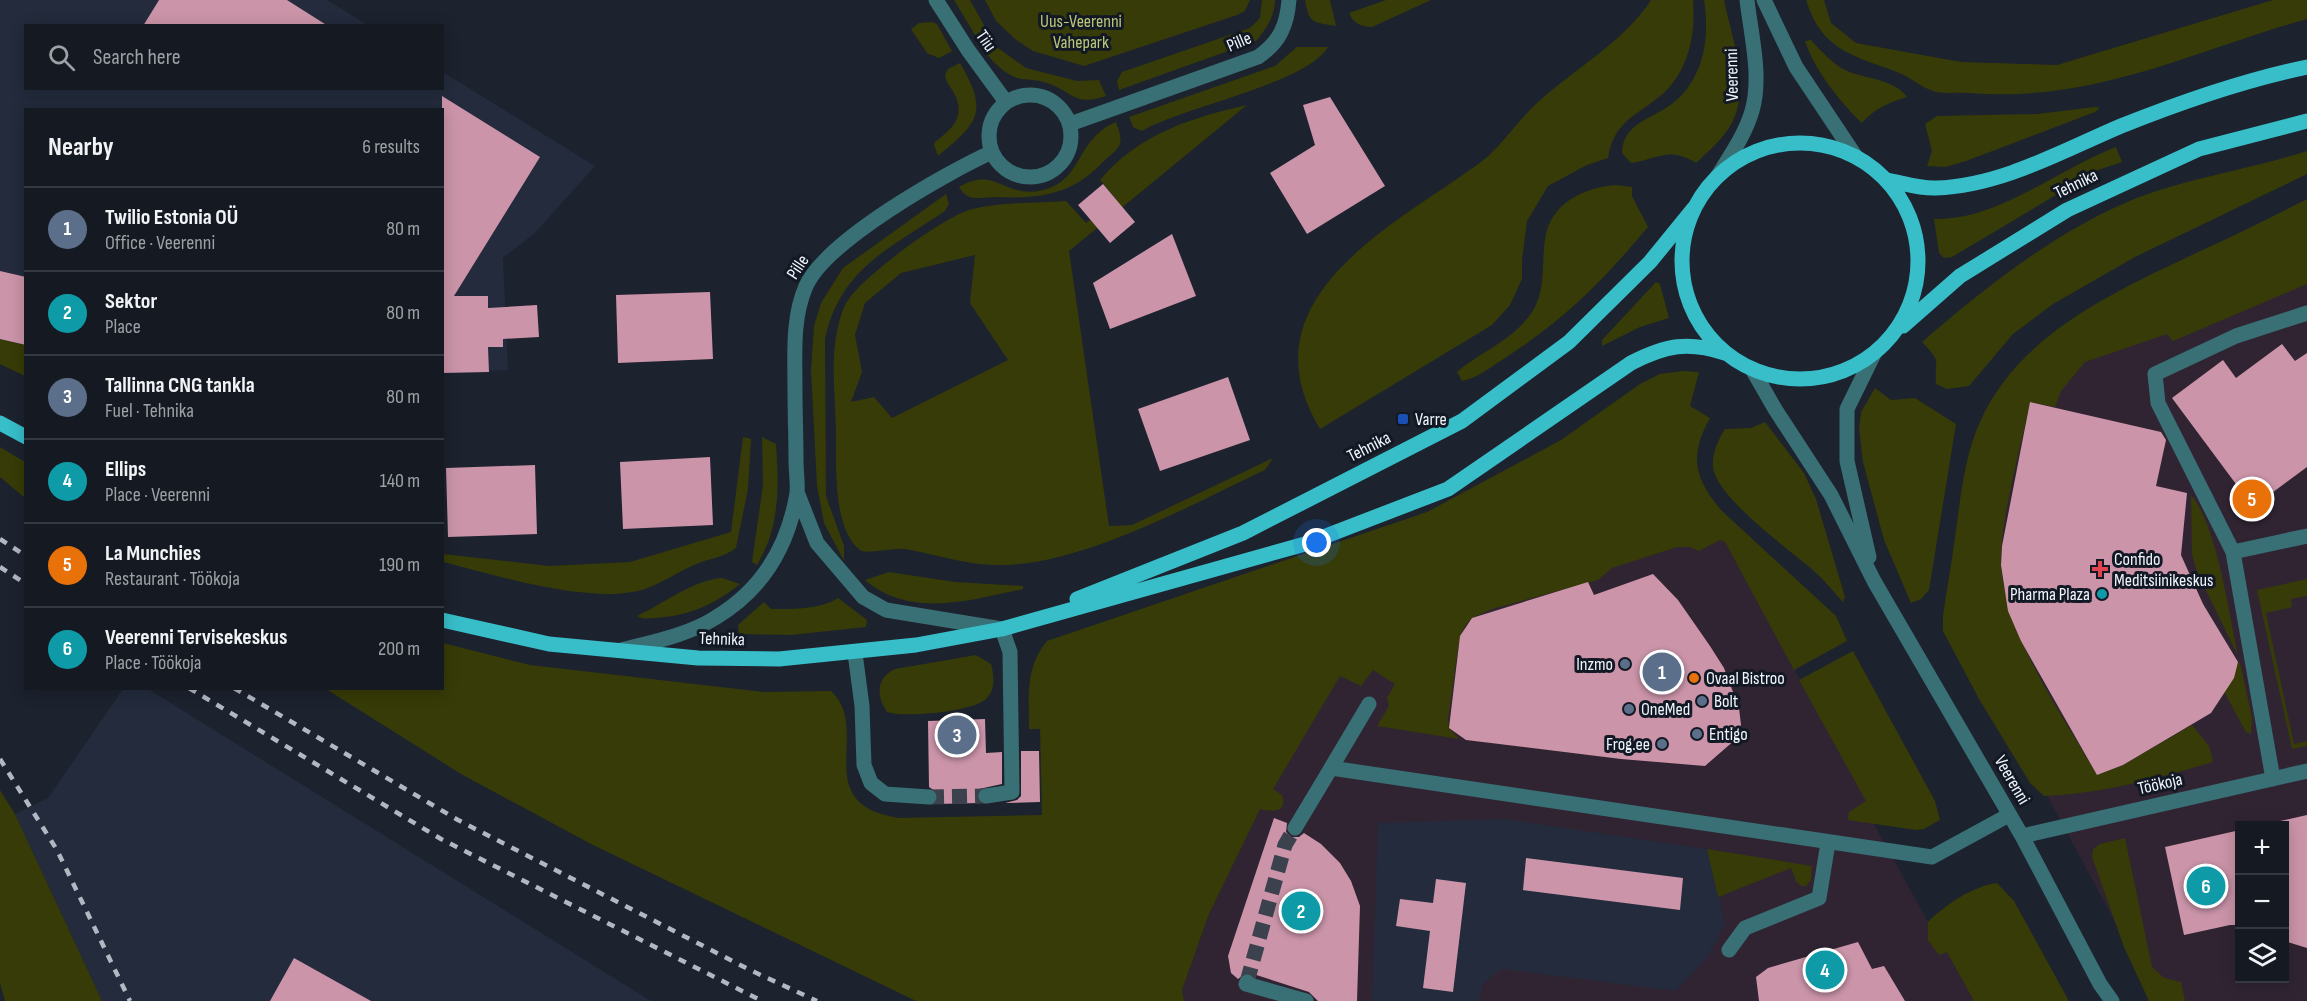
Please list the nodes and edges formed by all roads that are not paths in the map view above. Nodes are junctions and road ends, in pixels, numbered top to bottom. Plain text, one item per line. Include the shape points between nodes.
1 (936, 0) edge
2 (1289, 0) edge
3 (1747, 0) edge
4 (1764, 0) edge
5 (2307, 67) edge
6 (1006, 102) junction
7 (2307, 121) edge
8 (1070, 124) junction
9 (992, 152) junction
10 (1856, 157) junction
11 (1717, 177) junction
12 (1887, 180) junction
13 (1694, 208) junction
14 (2307, 313) edge
15 (1891, 337) junction
16 (1725, 353) junction
17 (1874, 354) junction
18 (1752, 369) junction
19 (0, 423) edge
20 (24, 436) edge
21 (797, 492) junction
22 (2307, 536) edge
23 (2233, 552) junction
24 (1874, 581) junction
25 (444, 620) edge
26 (1002, 629) junction
27 (615, 652) junction
28 (855, 653) junction
29 (1369, 704) dead end
30 (1331, 768) junction
31 (2307, 771) edge
32 (2273, 779) junction
33 (986, 796) tunnel mouth
34 (929, 797) tunnel mouth
35 (2009, 815) junction
36 (1295, 828) tunnel mouth
37 (2022, 836) junction
38 (1828, 843) junction
39 (1729, 950) dead end
40 (1247, 982) dead end
41 (2100, 984) junction
42 (1306, 1001) edge
43 (2102, 1001) edge
44 (2112, 1001) edge

1 - 6 street, Tiiu
2 - 8 street, Pille via 1281,35 1258,57
3 - 11 street, Veerenni via 1756,84 1753,109 1744,134
4 - 10 street via 1796,67
5 - 12 main road, Tehnika via 2267,75 2189,102 1969,185 1934,189
6 - 8 street via 1031,94 1044,96 1065,112
6 - 9 street via 989,130
7 - 15 main road, Tehnika via 2199,149 2067,210 1960,276
8 - 9 street via 1070,149 1055,169 1044,174 1020,176 1008,171
9 - 21 street, Pille via 942,176 862,230 821,263 807,284 795,338
10 - 11 main road, Tehnika via 1825,145 1772,146 1734,163
10 - 12 main road, Tehnika
11 - 13 main road, Tehnika
12 - 15 main road via 1908,211 1918,246 1913,296
13 - 16 main road via 1683,241 1687,297 1704,331
13 - 26 main road, Tehnika via 1650,262 1569,342 1462,421 1243,533
14 - 23 street via 2236,336 2155,374 2158,403
15 - 17 main road
16 - 18 main road
16 - 26 main road, Tehnika via 1682,345 1655,351 1631,363 1448,489 1305,544
17 - 18 main road via 1850,369 1824,377 1798,379
17 - 24 street, Veerenni via 1847,410 1847,461
18 - 24 street, Veerenni via 1832,495
19 - 20 main road
21 - 26 street, Pille via 817,543 864,597 886,610
21 - 27 street, Pille via 781,548 762,581 715,618 670,637
22 - 23 street
23 - 32 street
24 - 35 street, Veerenni
25 - 27 main road, Tehnika via 549,644
26 - 28 main road, Tehnika
26 - 33 street via 1010,652 1012,792
27 - 28 main road, Tehnika via 779,659
28 - 34 street via 864,765 871,783 885,794
29 - 30 street
30 - 36 street
30 - 38 street
31 - 32 street, Töökoja
32 - 37 street, Töökoja
35 - 37 street, Veerenni
35 - 38 street via 1932,857
37 - 41 street, Veerenni
38 - 39 street via 1819,898 1745,928
40 - 42 street
41 - 43 street
41 - 44 street, Veerenni

